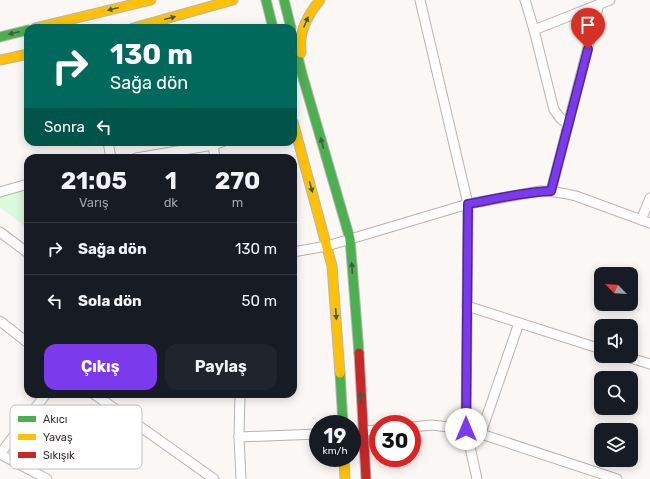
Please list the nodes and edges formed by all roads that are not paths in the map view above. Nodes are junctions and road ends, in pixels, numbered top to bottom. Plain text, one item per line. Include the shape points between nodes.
1 (151, 0) edge
2 (233, 0) edge
3 (266, 0) edge
4 (284, 0) edge
5 (320, 0) edge
6 (420, 0) edge
7 (525, 0) edge
8 (610, 0) edge
9 (599, 4) junction
10 (52, 24) edge
11 (147, 24) edge
12 (272, 24) edge
13 (290, 24) edge
14 (534, 30) junction
15 (24, 31) edge
16 (0, 37) edge
17 (297, 53) edge
18 (24, 55) edge
19 (0, 60) edge
20 (302, 74) junction
21 (568, 124) junction
22 (297, 137) edge
23 (201, 146) edge
24 (158, 154) edge
25 (24, 185) edge
26 (551, 191) junction
27 (0, 192) edge
28 (650, 198) edge
29 (468, 204) junction
30 (646, 221) edge
31 (0, 232) edge
32 (350, 239) junction
33 (327, 246) junction
34 (24, 250) edge
35 (297, 251) edge
36 (467, 306) junction
37 (0, 320) edge
38 (519, 323) junction
39 (24, 340) edge
40 (594, 347) edge
41 (638, 360) edge
42 (650, 364) edge
43 (100, 398) edge
44 (240, 398) edge
45 (110, 405) edge
46 (342, 415) edge
47 (421, 426) edge
48 (142, 428) edge
49 (466, 429) junction
50 (363, 431) junction
51 (369, 431) edge
52 (309, 434) edge
53 (481, 434) junction
54 (239, 437) junction
55 (10, 441) edge
56 (0, 454) edge
57 (10, 459) edge
58 (344, 467) edge
59 (28, 469) edge
60 (47, 479) edge
61 (214, 479) edge
62 (241, 479) edge
63 (345, 479) edge
64 (366, 479) edge
65 (477, 479) edge
66 (617, 479) edge

1 -> 10 street
11 -> 2 street
3 - 12 street
4 - 13 street
20 -> 5 street via 301,38 306,23
6 - 29 street
7 - 14 street
8 - 9 street
9 - 14 street
9 - 21 street
14 - 21 street via 554,110 560,119
15 -> 16 street
17 - 20 street
18 - 19 street
32 -> 20 street
21 - 26 street
22 -> 33 street
23 - 24 street
25 - 27 street
26 - 29 street
26 - 30 street via 576,196
28 - 30 street
29 - 32 street
29 - 36 street
31 - 34 street
32 - 33 street
50 -> 32 street
33 - 35 street
33 -> 46 street via 332,266
36 - 38 street
36 - 49 street
37 - 39 street
38 - 40 street
38 - 53 street
41 - 42 street
43 - 45 street
44 - 54 street
47 - 49 street
48 - 61 street
49 - 53 street
49 - 65 street
50 - 51 street
50 - 64 street
52 - 54 street
53 - 66 street
54 - 62 street
55 - 56 street
56 - 57 street
58 - 63 street
59 - 60 street

